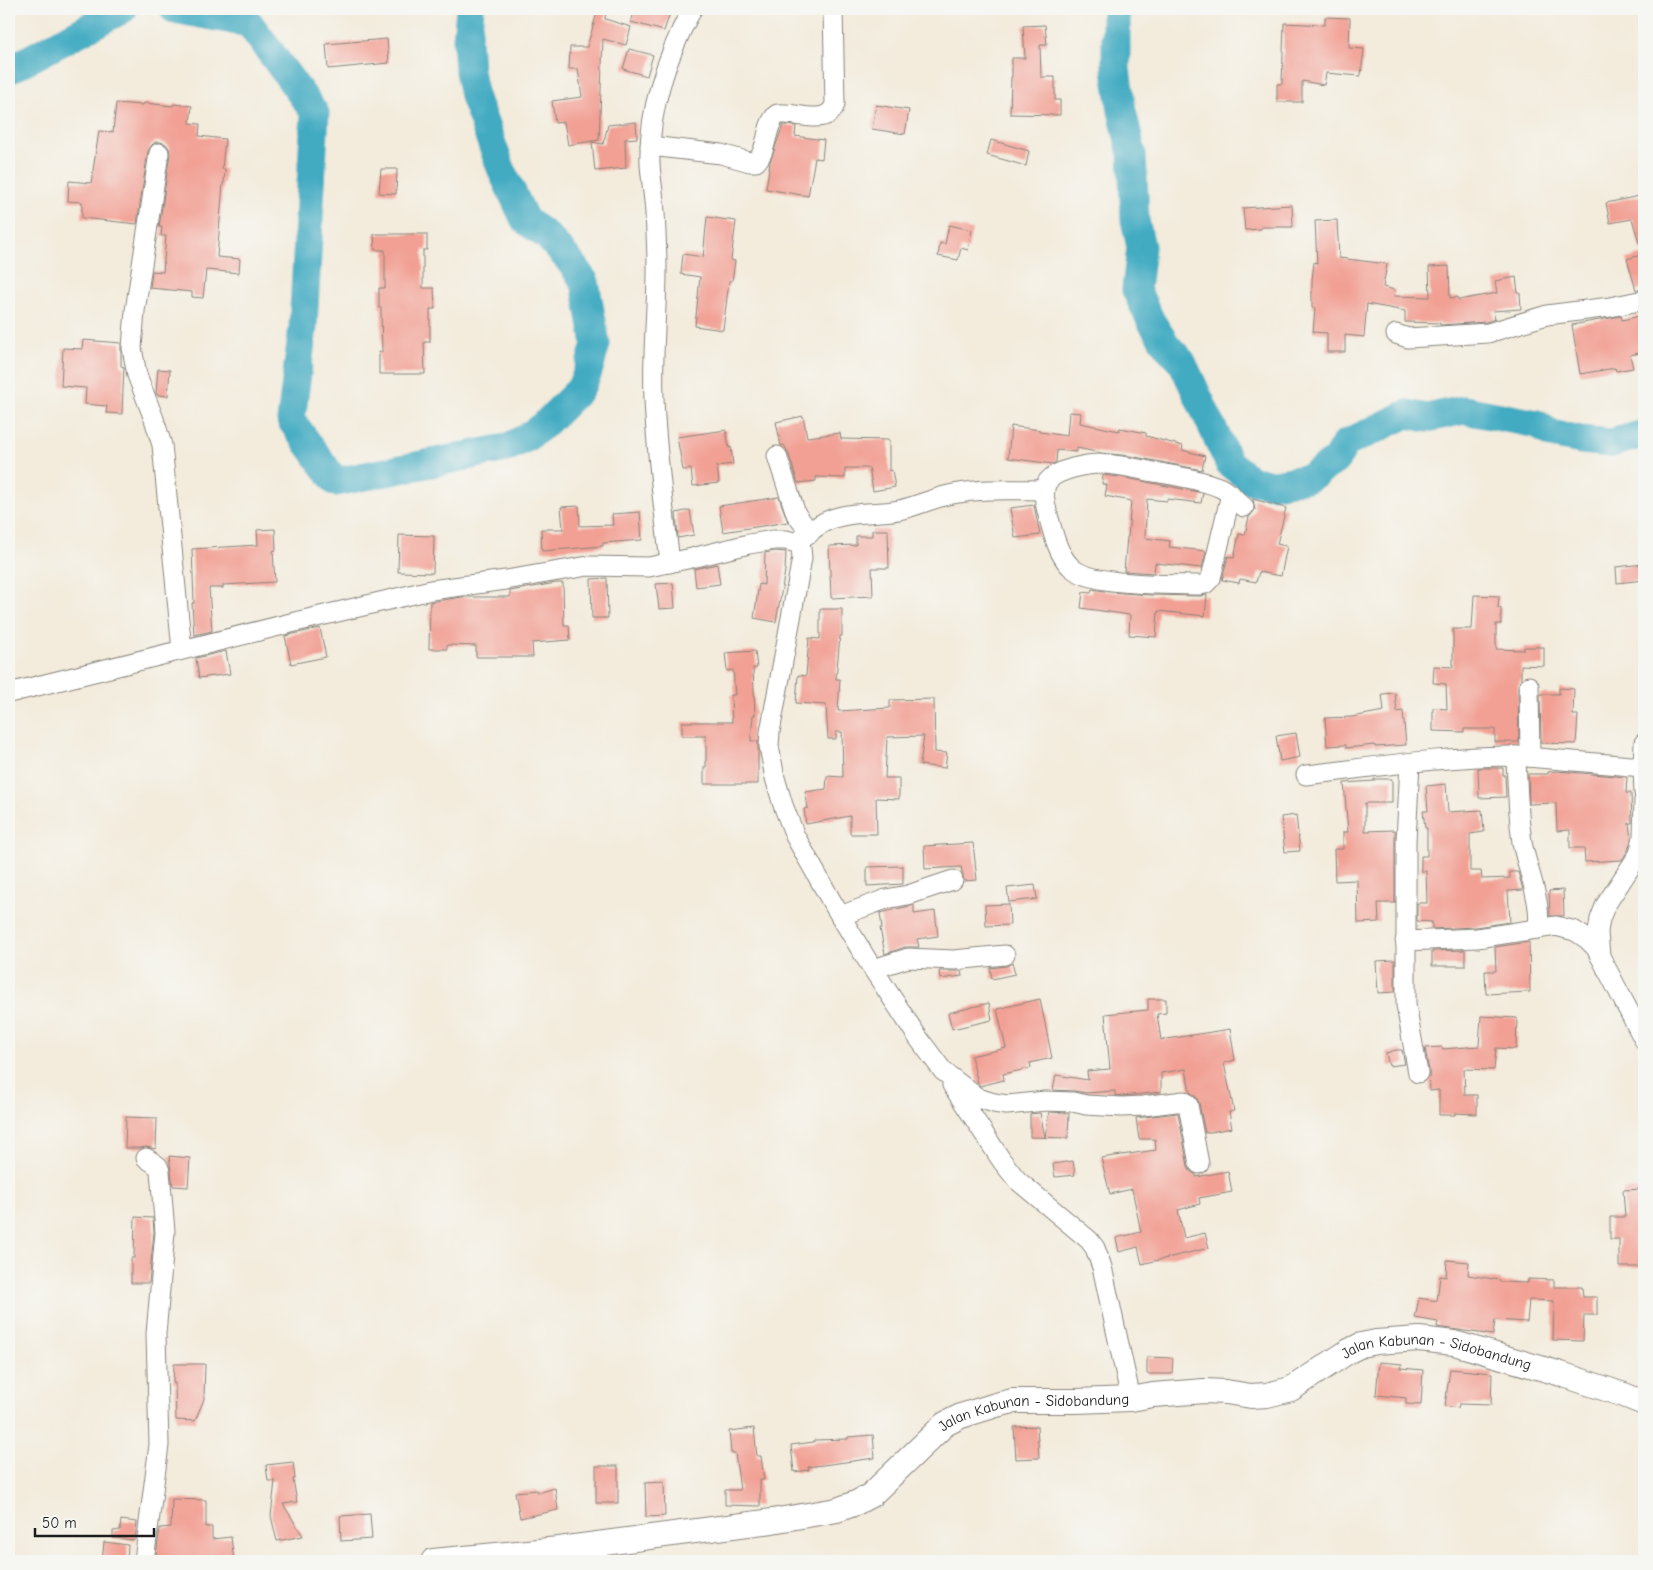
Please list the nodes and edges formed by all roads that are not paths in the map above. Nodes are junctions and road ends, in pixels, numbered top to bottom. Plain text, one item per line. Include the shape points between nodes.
1 (692, 9) edge
2 (833, 9) edge
3 (650, 146) junction
4 (159, 153) dead end
5 (1644, 300) edge
6 (1396, 334) dead end
7 (777, 456) dead end
8 (1045, 490) junction
9 (803, 538) junction
10 (670, 563) junction
11 (182, 650) junction
12 (1530, 686) dead end
13 (9, 694) edge
14 (1644, 743) edge
15 (1523, 757) junction
16 (1410, 763) junction
17 (1643, 766) junction
18 (1306, 775) dead end
19 (1644, 793) edge
20 (1644, 800) edge
21 (952, 880) dead end
22 (840, 916) junction
23 (1537, 929) junction
24 (1405, 941) junction
25 (1005, 955) dead end
26 (1600, 956) junction
27 (873, 969) junction
28 (1644, 1040) edge
29 (944, 1071) junction
30 (1418, 1073) dead end
31 (146, 1158) dead end
32 (1199, 1164) dead end
33 (1131, 1398) junction
34 (1644, 1403) edge
35 (144, 1561) edge
36 (433, 1561) edge

1 - 3 street via 662,78 654,108
2 - 3 street via 835,104 827,115 777,114 756,162 721,154
3 - 10 street via 657,268 654,398
4 - 11 street via 132,348 137,375 162,445
5 - 6 street via 1547,315 1488,333 1408,338
7 - 9 street
8 - 8 street via 1048,481 1058,474 1079,466 1104,464 1208,483 1237,501 1211,578 1200,585 1098,579 1079,573 1071,568 1060,550 1051,525
8 - 9 street via 1009,489 952,494 916,506 839,517 820,525
9 - 10 street via 762,542
9 - 22 street via 769,746 775,778 795,836
10 - 11 street via 588,566 431,590
11 - 13 street
12 - 15 street
14 - 17 street
15 - 16 street via 1486,756
15 - 17 street
15 - 23 street via 1519,820 1540,916
16 - 18 street
16 - 24 street
17 - 19 street
20 - 26 street via 1639,854 1600,919
21 - 22 street
22 - 27 street
23 - 24 street via 1477,938
23 - 26 street via 1556,926 1575,931 1596,948
24 - 30 street via 1406,1005
25 - 27 street via 954,960 908,958
26 - 28 street
27 - 29 street
29 - 32 street via 978,1098 1006,1105 1045,1101 1122,1107 1184,1100 1188,1105
29 - 33 street via 1017,1180 1096,1248
31 - 35 street via 160,1171 165,1232 156,1334 159,1445
33 - 34 street, Jalan Kabunan - Sidobandung via 1204,1391 1252,1396 1284,1392 1361,1345 1419,1339 1461,1344
33 - 36 street, Jalan Kabunan - Sidobandung via 1009,1402 960,1416 940,1428 871,1494 837,1510 559,1549

